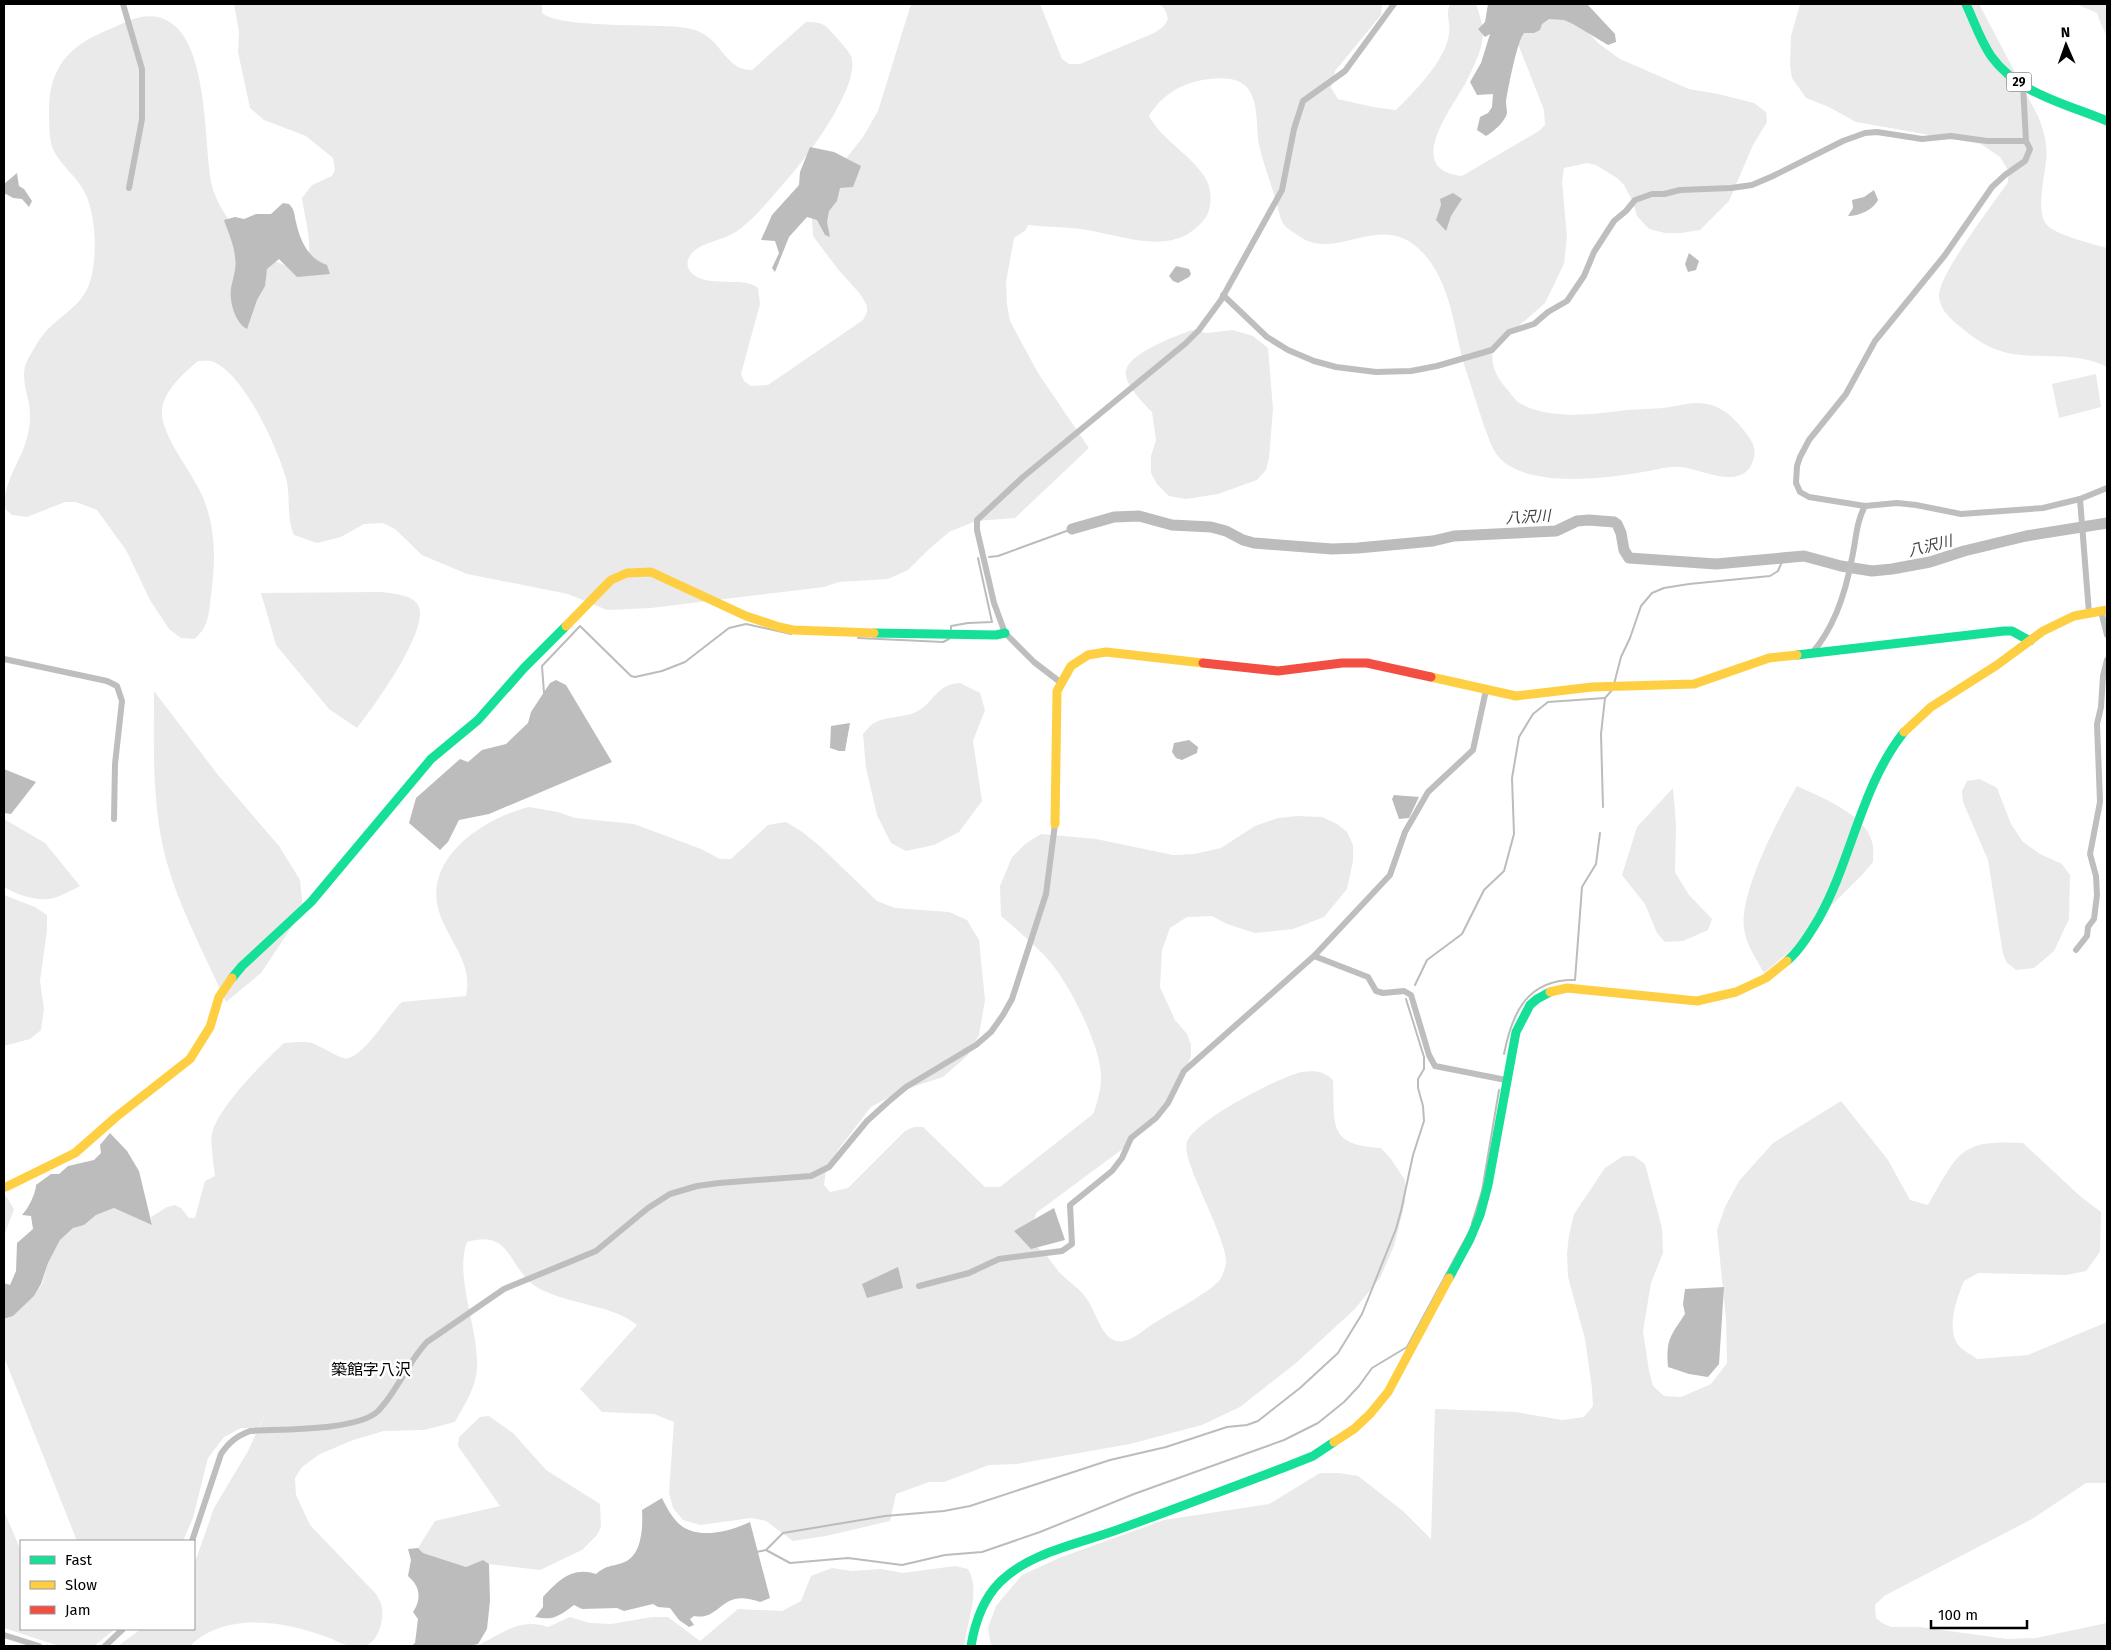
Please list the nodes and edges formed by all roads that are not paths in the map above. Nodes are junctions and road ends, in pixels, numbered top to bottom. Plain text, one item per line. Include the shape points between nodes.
1 (123, 4) edge
2 (1394, 4) edge
3 (1966, 4) edge
4 (2023, 85) junction
5 (2107, 121) edge
6 (2026, 140) junction
7 (130, 188) dead end
8 (1223, 295) junction
9 (2107, 488) edge
10 (2080, 499) junction
11 (1865, 506) junction
12 (2104, 610) edge
13 (2089, 613) junction
14 (1005, 633) junction
15 (2107, 635) edge
16 (2030, 641) junction
17 (1812, 653) junction
18 (4, 659) edge
19 (2107, 660) edge
20 (1060, 682) junction
21 (1486, 690) junction
22 (114, 819) dead end
23 (1055, 824) joint
24 (2076, 950) dead end
25 (1314, 956) junction
26 (1506, 1080) junction
27 (6, 1187) dead end
28 (919, 1286) dead end
29 (192, 1540) edge
30 (122, 1630) edge
31 (4, 1635) edge
32 (39, 1646) edge
33 (105, 1646) edge
34 (971, 1646) edge

1 - 7 street via 142,69 142,119
2 - 8 street via 1345,71 1303,101 1282,190
3 - 4 street, 29 via 1996,62
4 - 5 street, 29
4 - 6 street
6 - 8 street via 1987,141 1951,136 1922,139 1865,133 1752,185 1680,190 1635,200 1614,221 1567,301 1534,324 1509,332 1492,350 1437,366 1376,372 1314,361 1267,337
6 - 11 street via 2030,149 2025,162 1992,187 1945,255 1874,341 1846,394 1809,440 1800,457 1796,483 1800,492 1809,497
8 - 14 street via 1210,316 1186,343 977,520 994,603
9 - 10 street
10 - 11 street via 2043,508 1961,514 1897,503
10 - 13 street
11 - 17 street via 1859,516 1848,576 1831,625
12 - 13 street
12 - 15 street
13 - 16 street via 2060,622
14 - 20 street
14 - 27 street via 793,630 746,616 651,572 627,573 611,580 478,720 431,759 310,902 242,966 226,985 210,1027 190,1059 75,1153
16 - 17 street via 2012,631
16 - 26 street via 1928,707 1905,730 1875,779 1818,922 1793,958 1771,976 1736,993 1697,1001 1577,988 1550,991 1530,1005 1517,1024
17 - 21 street via 1769,658 1694,684 1615,686 1516,696
18 - 22 street via 107,681 117,686 121,692 122,713 115,764
19 - 24 street via 2097,724 2100,802 2090,854 2097,895 2094,918 2087,936
20 - 21 street via 1079,659 1095,653 1109,653 1267,671 1344,662 1367,663
20 - 23 street via 1055,700
21 - 25 street via 1472,750 1428,792 1405,832 1390,875
23 - 29 street via 1046,894 1012,999 992,1032 906,1087 867,1121 824,1171 801,1178 697,1186 670,1194 596,1251 504,1289 427,1342 377,1412 364,1420 336,1426 250,1431 239,1435 221,1454
25 - 26 street via 1368,978 1376,991 1404,991 1411,995 1435,1066
25 - 28 street via 1184,1071 1168,1103 1156,1118 1131,1138 1112,1171 1070,1205 1072,1244 1062,1252 999,1259 969,1273
26 - 34 street via 1480,1215 1401,1370 1370,1414 1338,1441 1313,1456 1062,1550 1009,1574 994,1588 986,1602 974,1628
30 - 33 street
31 - 32 street

